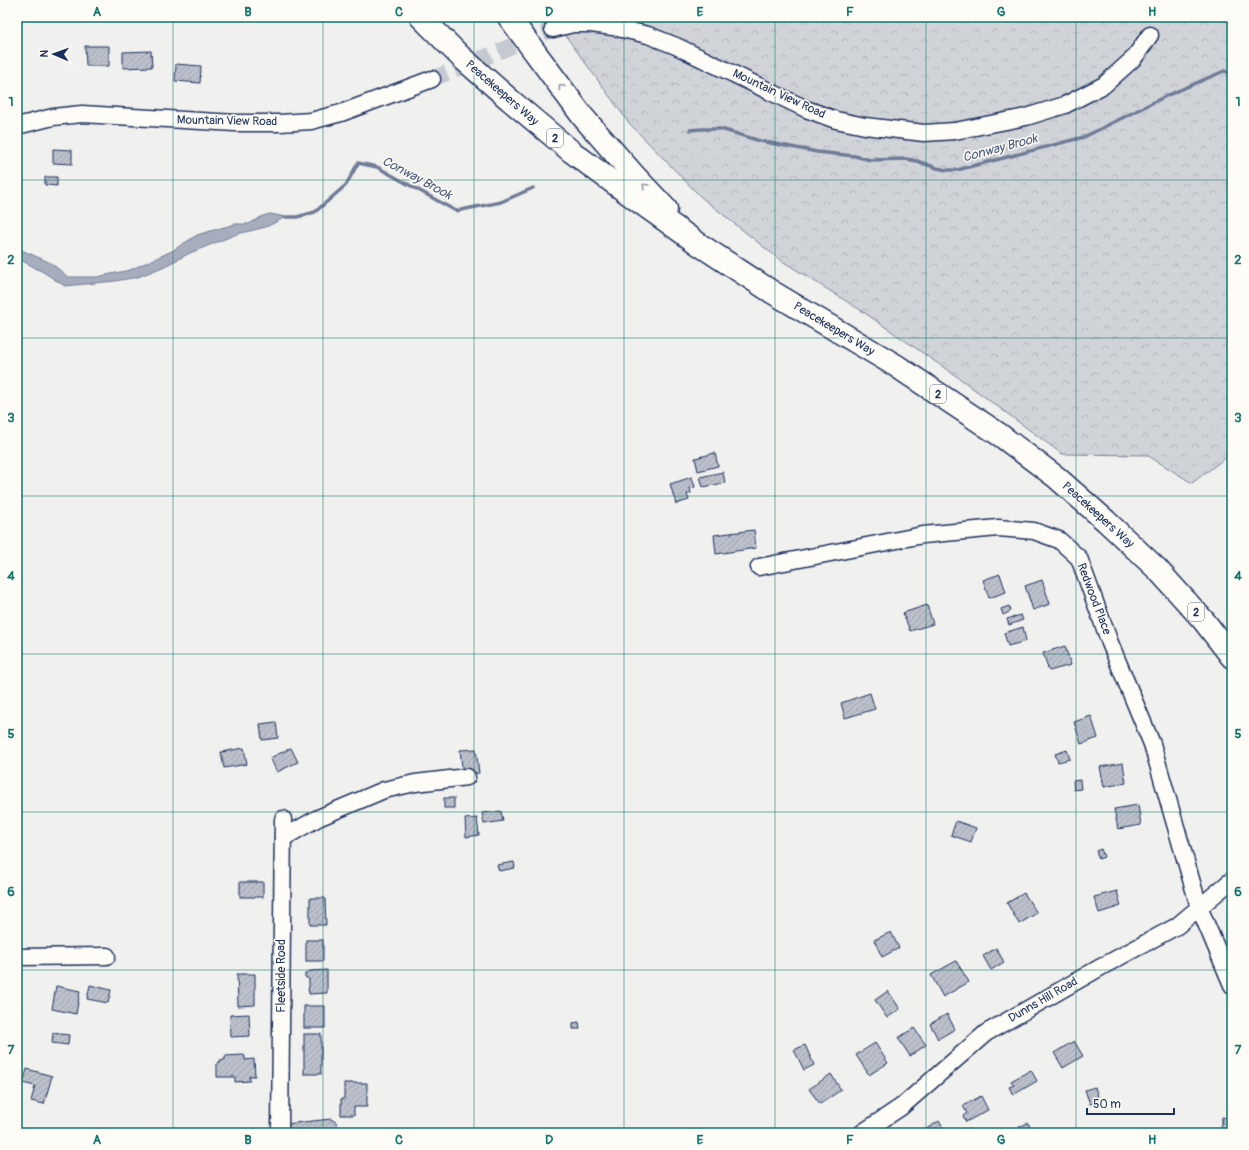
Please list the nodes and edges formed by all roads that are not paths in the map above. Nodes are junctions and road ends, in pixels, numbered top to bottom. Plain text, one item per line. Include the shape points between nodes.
1 (421, 17) edge
2 (509, 17) edge
3 (553, 29) tunnel mouth
4 (1150, 34) dead end
5 (432, 79) tunnel mouth
6 (17, 126) edge
7 (700, 245) junction
8 (759, 567) dead end
9 (1232, 657) edge
10 (467, 777) dead end
11 (283, 819) dead end
12 (282, 838) junction
13 (1232, 880) edge
14 (1199, 907) junction
15 (107, 956) dead end
16 (17, 957) edge
17 (1232, 985) edge
18 (280, 1133) edge
19 (862, 1133) edge

1 - 7 highway, Peacekeepers Way / 2 via 461,57 572,152
7 -> 2 highway via 583,117
3 - 4 street, Mountain View Road via 573,24 591,24 648,35 806,109 836,120 924,133 955,131 1026,117 1065,105 1104,85 1134,58
5 - 6 street, Mountain View Road via 341,113 311,121 235,124 82,114 53,117
7 - 9 highway, Peacekeepers Way / 2 via 772,292 895,365 1000,435 1056,477 1158,570
8 - 14 street, Redwood Place via 923,535 998,528 1034,531 1059,540 1079,558 1110,643 1152,744
10 - 12 street via 415,783 384,790 318,818
11 - 12 street, Fleetside Road
12 - 18 street, Fleetside Road
13 - 14 street, Dunns Hill Road
14 - 17 street, Redwood Place
14 - 19 street, Dunns Hill Road via 1177,926 986,1033 901,1107
15 - 16 street

